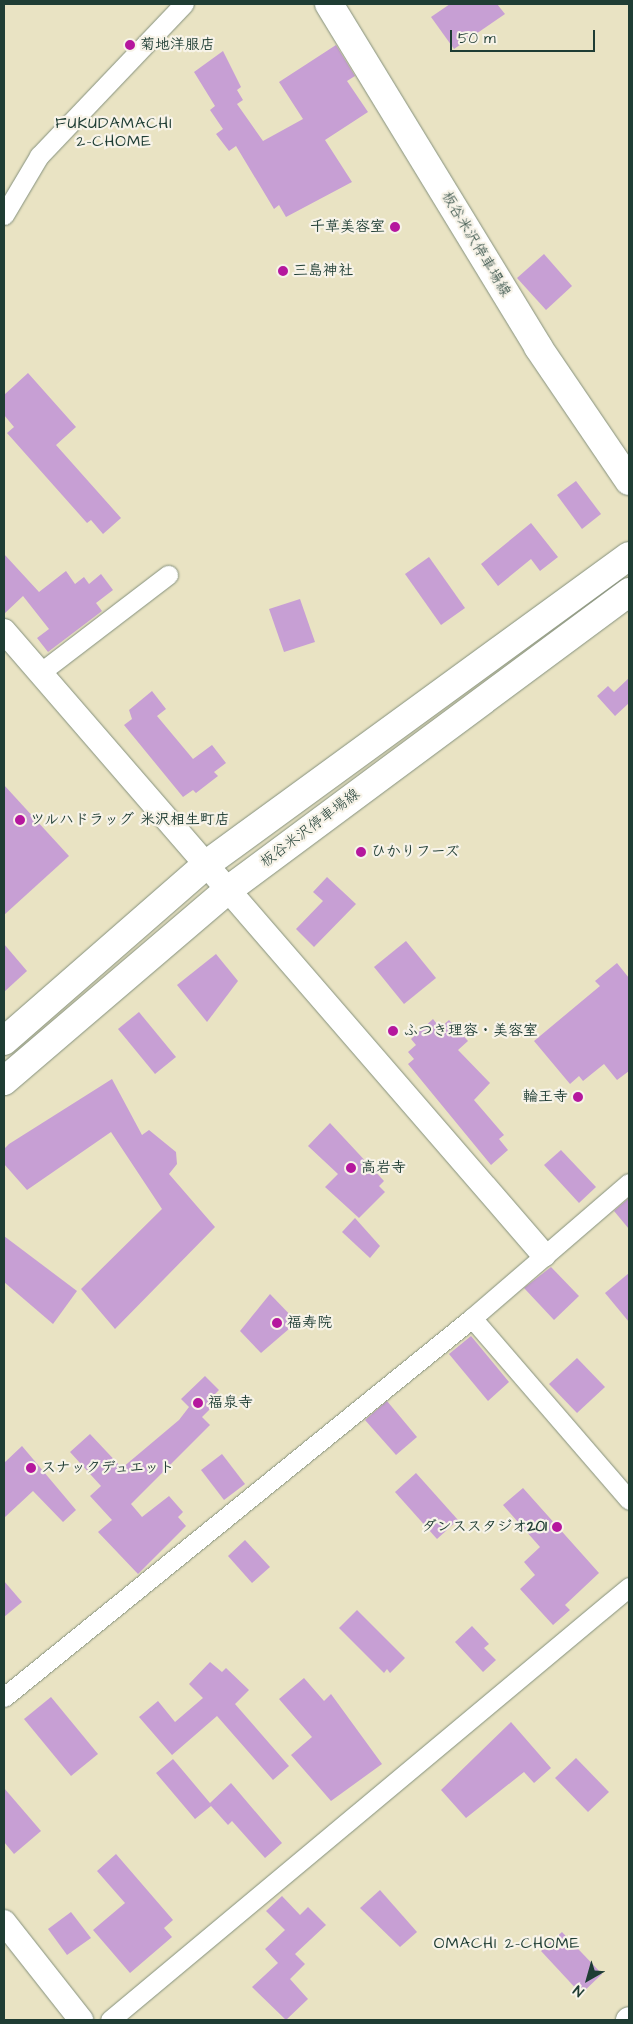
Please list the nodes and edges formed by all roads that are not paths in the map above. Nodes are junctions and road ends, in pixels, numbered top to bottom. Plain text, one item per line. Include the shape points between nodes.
1 (184, 4) edge
2 (329, 4) edge
3 (4, 215) edge
4 (629, 481) edge
5 (629, 556) edge
6 (168, 575) dead end
7 (629, 592) edge
8 (4, 631) edge
9 (41, 672) junction
10 (208, 863) junction
11 (228, 890) junction
12 (4, 1041) edge
13 (4, 1081) edge
14 (629, 1183) edge
15 (544, 1255) junction
16 (472, 1318) junction
17 (629, 1500) edge
18 (629, 1587) edge
19 (4, 1697) edge
20 (4, 1922) edge
21 (81, 2020) edge
22 (110, 2020) edge

1 - 3 street via 40,156
2 - 4 main road, 板谷米沢停車場線 via 538,347
5 - 10 main road, 板谷米沢停車場線
6 - 9 street
7 - 11 main road, 板谷米沢停車場線
8 - 9 street
9 - 10 street
10 - 11 street
10 - 12 main road, 板谷米沢停車場線
11 - 13 main road, 板谷米沢停車場線
11 - 15 street
14 - 15 street
15 - 16 street
16 - 17 street
16 - 19 street
18 - 22 street
20 - 21 street

